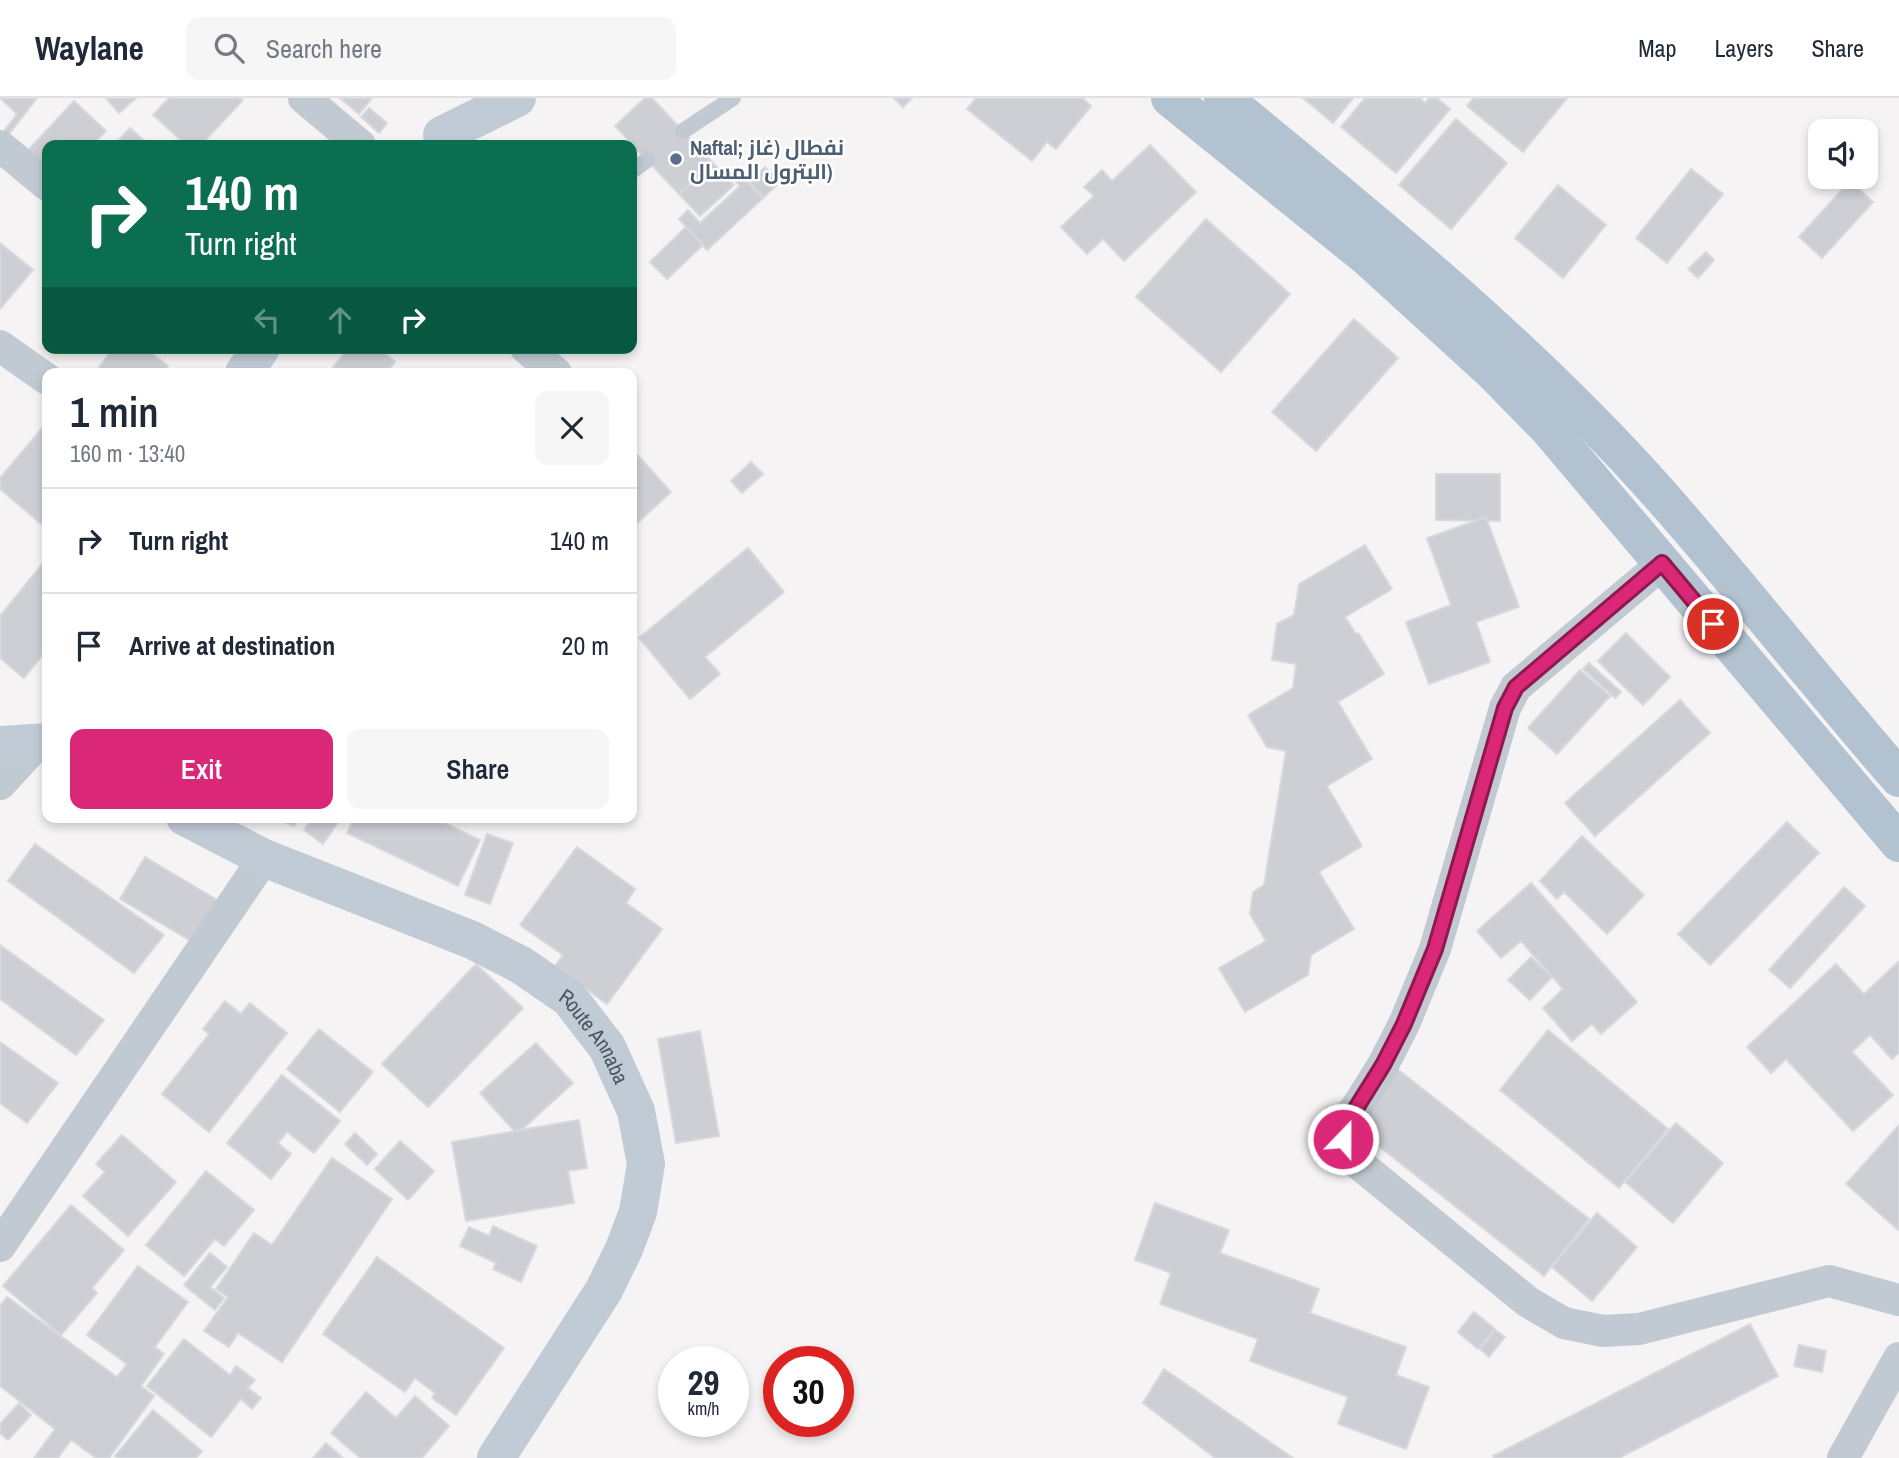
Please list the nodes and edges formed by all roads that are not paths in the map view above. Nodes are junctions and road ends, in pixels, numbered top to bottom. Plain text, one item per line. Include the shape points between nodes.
1 (304, 98) edge
2 (477, 98) edge
3 (517, 98) edge
4 (733, 98) edge
5 (1170, 98) edge
6 (1237, 102) edge
7 (683, 131) dead end
8 (354, 140) edge
9 (437, 140) edge
10 (0, 146) edge
11 (648, 160) dead end
12 (637, 168) edge
13 (42, 182) edge
14 (0, 346) edge
15 (533, 354) edge
16 (550, 368) edge
17 (42, 375) edge
18 (1662, 563) junction
19 (42, 742) edge
20 (42, 743) edge
21 (0, 745) edge
22 (1899, 778) edge
23 (0, 784) edge
24 (197, 823) edge
25 (1899, 843) edge
26 (264, 858) junction
27 (0, 1245) edge
28 (1899, 1300) edge
29 (1899, 1358) edge
30 (496, 1458) edge
31 (1843, 1458) edge

1 - 8 street
2 - 9 main road
3 - 9 main road
4 - 7 lane
5 - 18 main road via 1367,257 1492,371 1548,428
6 - 22 main road via 1501,333 1577,408 1654,488
10 - 13 street
11 - 12 lane
14 - 17 street
15 - 16 street
18 - 25 main road
18 - 28 street via 1516,687 1505,708 1435,949 1404,1024 1345,1126 1348,1155 1528,1302 1564,1323 1602,1331 1639,1329 1829,1281
19 - 21 main road
20 - 23 street
24 - 26 main road, Route Annaba
26 - 27 street
26 - 30 main road, Route Annaba via 472,940 521,965 569,998 607,1047 636,1111 646,1164 638,1212 624,1249 604,1290
29 - 31 street

